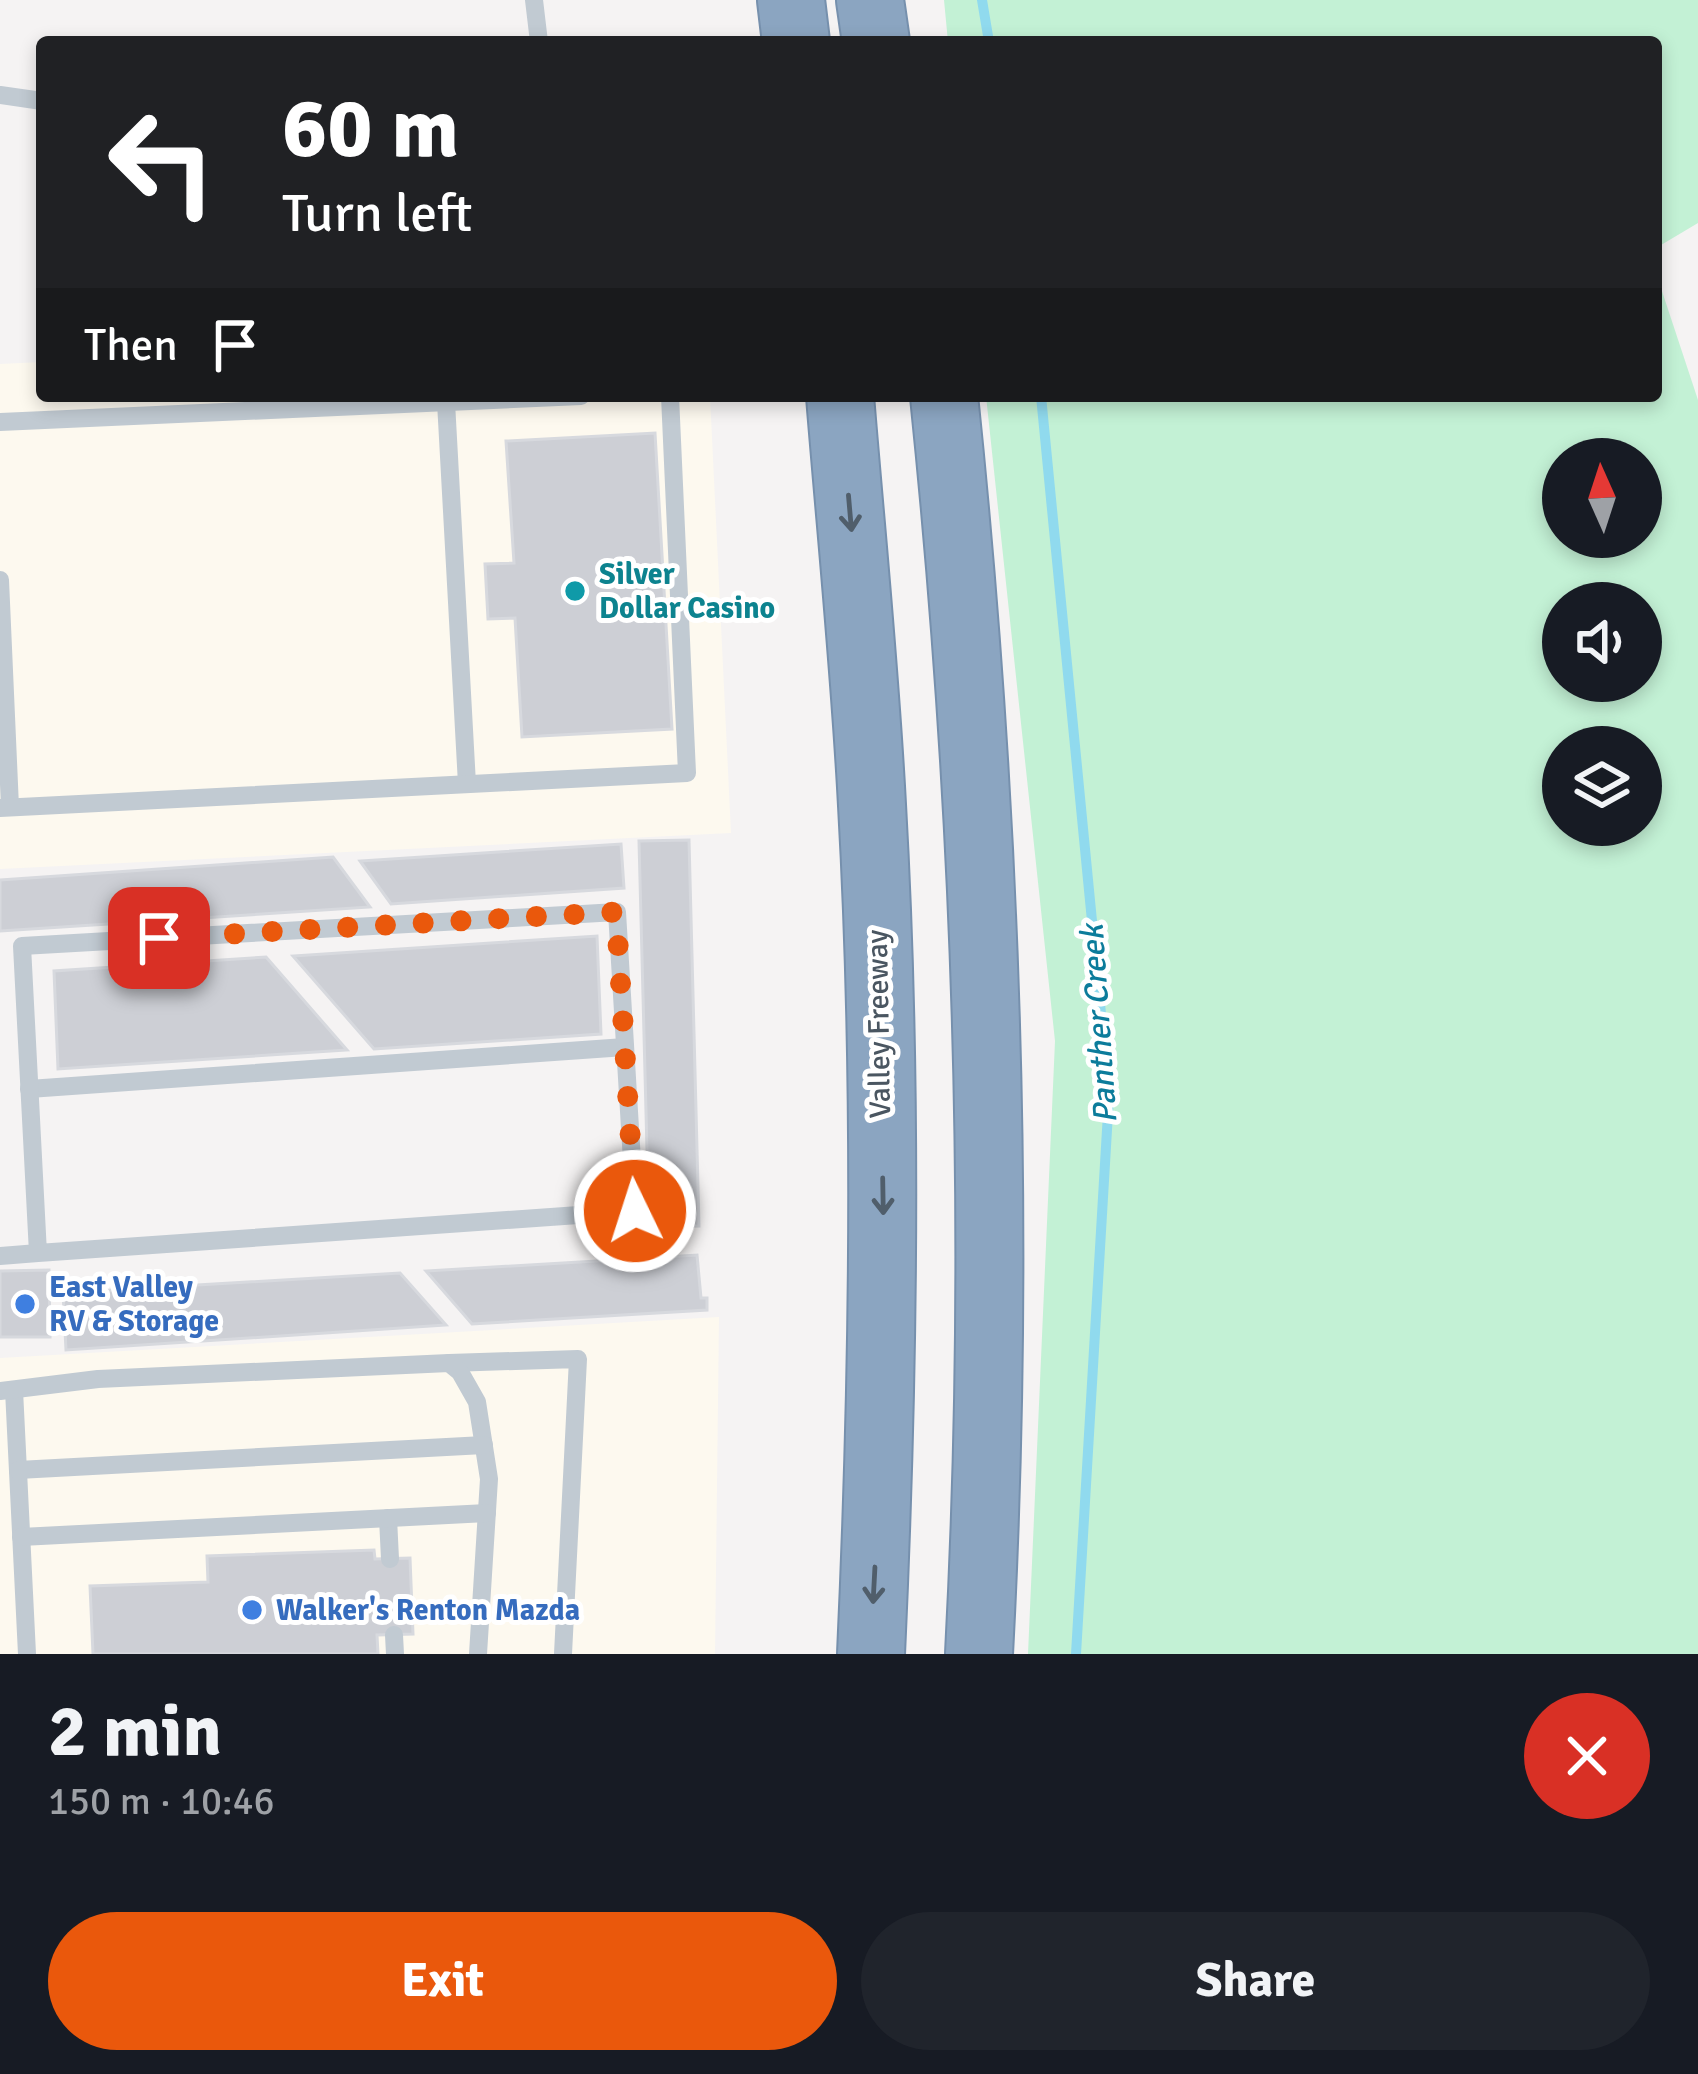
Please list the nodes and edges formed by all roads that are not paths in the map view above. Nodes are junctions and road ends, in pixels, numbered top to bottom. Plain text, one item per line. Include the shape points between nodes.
1 (534, 0) edge
2 (791, 0) edge
3 (870, 0) edge
4 (896, 0) edge
5 (538, 36) edge
6 (795, 36) edge
7 (875, 36) edge
8 (900, 36) edge
9 (0, 95) edge
10 (36, 100) edge
11 (446, 402) joint
12 (670, 402) edge
13 (840, 402) edge
14 (919, 402) edge
15 (945, 402) edge
16 (0, 422) edge
17 (0, 580) edge
18 (467, 784) junction
19 (5, 807) edge
20 (625, 1048) junction
21 (29, 1089) junction
22 (38, 1253) junction
23 (0, 1256) edge
24 (449, 1363) junction
25 (7, 1391) edge
26 (484, 1445) junction
27 (18, 1470) junction
28 (487, 1513) junction
29 (388, 1518) junction
30 (21, 1537) junction
31 (390, 1558) dead end
32 (27, 1654) edge
33 (478, 1654) edge
34 (563, 1654) edge
35 (871, 1654) edge
36 (950, 1654) edge
37 (979, 1654) edge

1 - 5 lane
2 - 6 highway
3 - 7 highway
4 - 8 highway
9 - 10 lane
11 - 16 lane
11 - 18 lane
12 - 18 lane via 687,773
13 -> 35 highway, Valley Freeway via 872,806 880,1044 883,1285
14 - 36 highway via 958,984
15 - 37 highway via 978,816 984,1005
17 - 19 lane
18 - 19 lane
20 - 21 lane
20 - 21 lane via 616,912 22,946
20 - 22 lane via 635,1211
21 - 22 lane
22 - 23 lane
24 - 25 lane via 98,1379
24 - 26 lane via 477,1402
24 - 34 lane via 578,1359
25 - 27 lane
26 - 27 lane
26 - 28 lane
27 - 30 lane
28 - 29 lane
28 - 33 lane
29 - 30 lane
29 - 31 lane
30 - 32 lane

